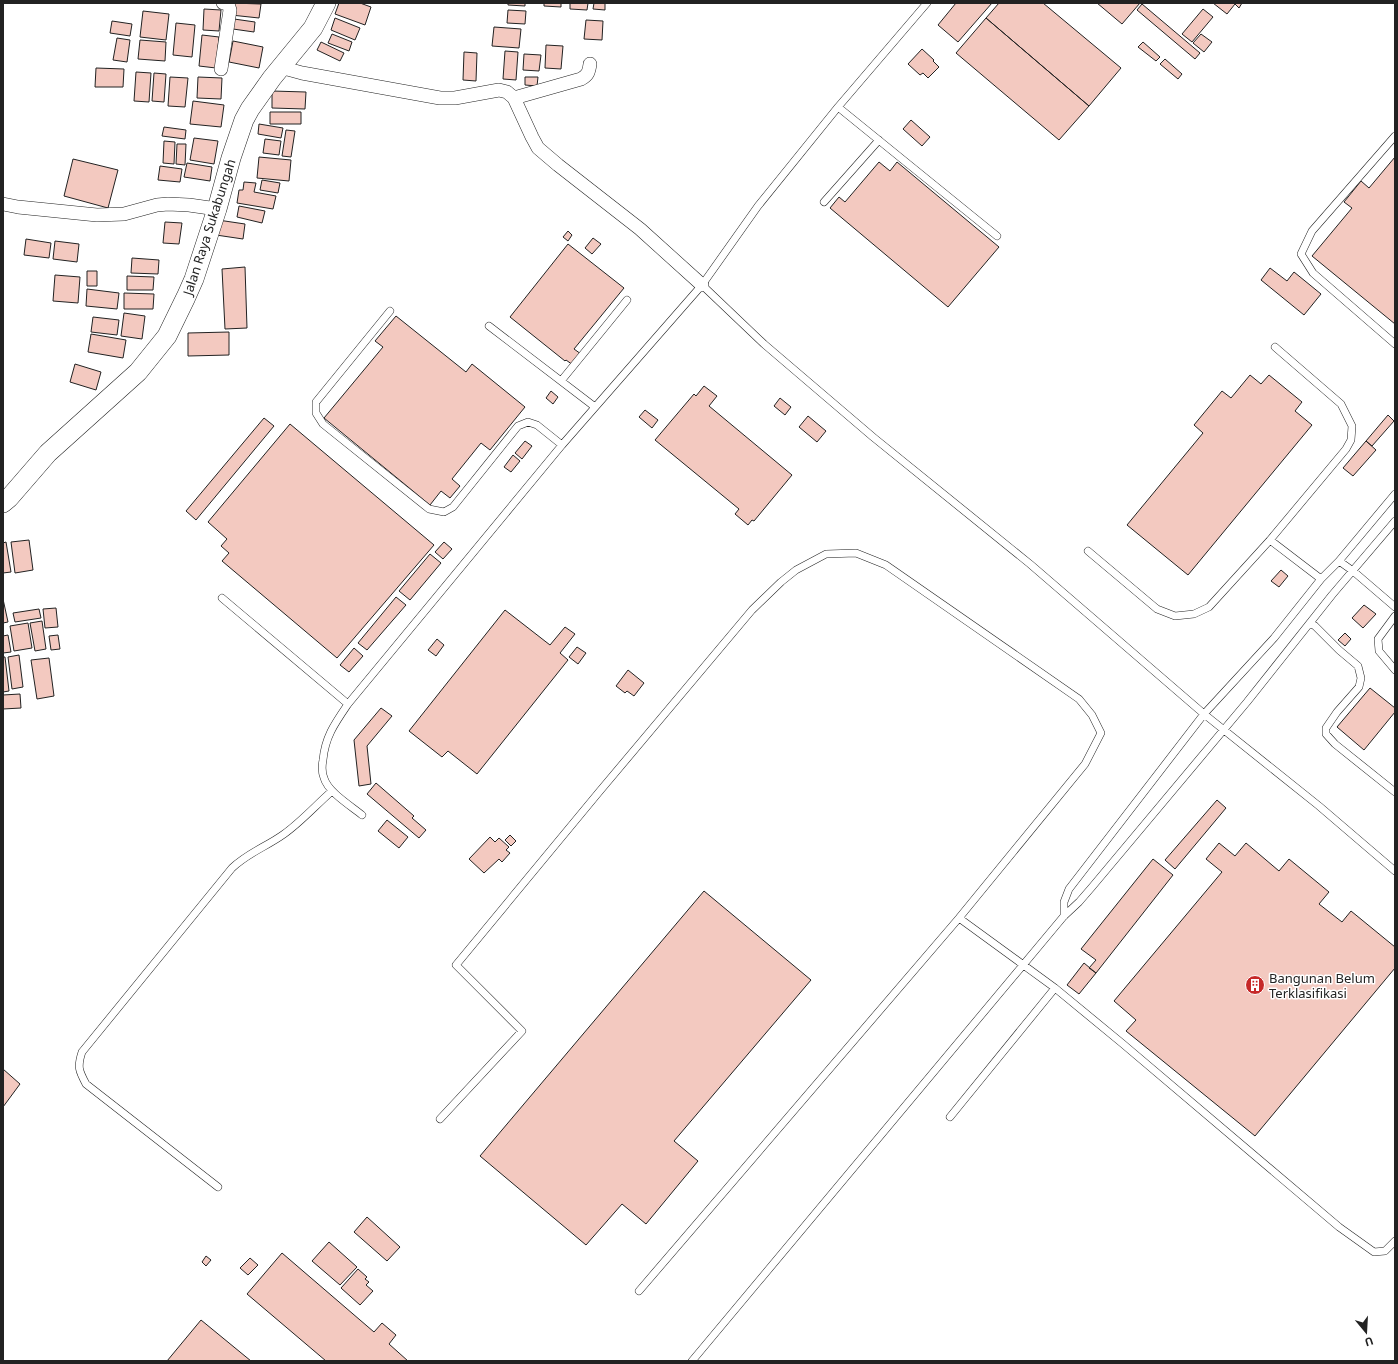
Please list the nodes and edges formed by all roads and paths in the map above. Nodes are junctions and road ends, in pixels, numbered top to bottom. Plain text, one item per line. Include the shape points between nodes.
1 (223, 3) edge
2 (326, 3) edge
3 (927, 3) edge
4 (590, 64) dead end
5 (280, 67) junction
6 (221, 69) dead end
7 (514, 98) junction
8 (838, 107) junction
9 (1395, 136) edge
10 (879, 140) junction
11 (824, 202) dead end
12 (3, 204) edge
13 (217, 209) junction
14 (997, 236) dead end
15 (702, 285) junction
16 (627, 300) dead end
17 (390, 311) dead end
18 (489, 326) dead end
19 (1395, 344) edge
20 (1275, 347) dead end
21 (561, 381) junction
22 (595, 407) junction
23 (562, 445) junction
24 (1395, 494) edge
25 (3, 503) edge
26 (1395, 521) edge
27 (1270, 540) junction
28 (1088, 551) dead end
29 (1339, 561) junction
30 (1353, 571) junction
31 (1321, 579) junction
32 (222, 598) dead end
33 (1395, 607) edge
34 (1395, 616) edge
35 (1310, 623) junction
36 (1395, 670) edge
37 (348, 704) junction
38 (1204, 714) junction
39 (1224, 730) junction
40 (332, 791) junction
41 (1395, 792) edge
42 (362, 815) dead end
43 (1395, 871) edge
44 (1064, 916) junction
45 (958, 918) junction
46 (1023, 965) junction
47 (1055, 988) junction
48 (950, 1116) dead end
49 (440, 1119) dead end
50 (218, 1187) dead end
51 (1395, 1242) edge
52 (639, 1291) dead end
53 (692, 1361) edge

1 - 6 street via 228,4 230,10
2 - 5 street, Jalan Raya Sukabungah via 313,28
3 - 8 lane
4 - 7 street via 589,72 581,79
5 - 7 street via 440,98 455,98 499,90
5 - 13 street, Jalan Raya Sukabungah via 244,120
7 - 15 street via 538,148 640,230
8 - 10 lane
8 - 15 lane via 758,206
9 - 19 lane via 1312,231 1301,254 1313,273
10 - 11 lane
10 - 14 lane
12 - 13 street via 97,215 124,214 168,204
13 - 25 street, Jalan Raya Sukabungah via 194,279 166,336 138,372 48,453
15 - 22 lane
15 - 38 lane via 764,344 861,427 1030,564
16 - 21 lane
17 - 23 lane via 316,402 316,413 323,424 429,509 444,512 453,507 518,426 528,422 537,425
18 - 21 lane
20 - 27 lane via 1341,404 1352,426 1351,440 1346,449
21 - 22 lane
22 - 23 lane
23 - 37 lane
24 - 29 lane
26 - 30 lane
27 - 28 lane via 1209,607 1194,614 1175,616 1157,609
27 - 31 lane
29 - 30 lane
29 - 31 lane
30 - 33 lane
30 - 35 lane
31 - 38 lane via 1274,638
32 - 37 lane
34 - 36 lane via 1378,639 1379,651
35 - 39 lane
35 - 41 lane via 1358,666 1361,678 1359,687 1326,728 1326,734
37 - 40 lane via 330,731 324,750 324,779
38 - 39 lane
38 - 44 lane via 1069,889 1064,902
39 - 43 lane
39 - 44 lane via 1092,887
40 - 42 lane
40 - 50 lane via 283,835 232,868 82,1052 78,1062 79,1072 86,1084
44 - 46 lane
45 - 46 lane
45 - 49 lane via 1085,764 1101,733 1092,715 1079,699 886,565 856,553 826,554 796,570 752,610 456,965 522,1031
45 - 52 lane
46 - 47 lane
46 - 53 lane
47 - 48 lane
47 - 51 lane via 1368,1249 1374,1252 1385,1251

